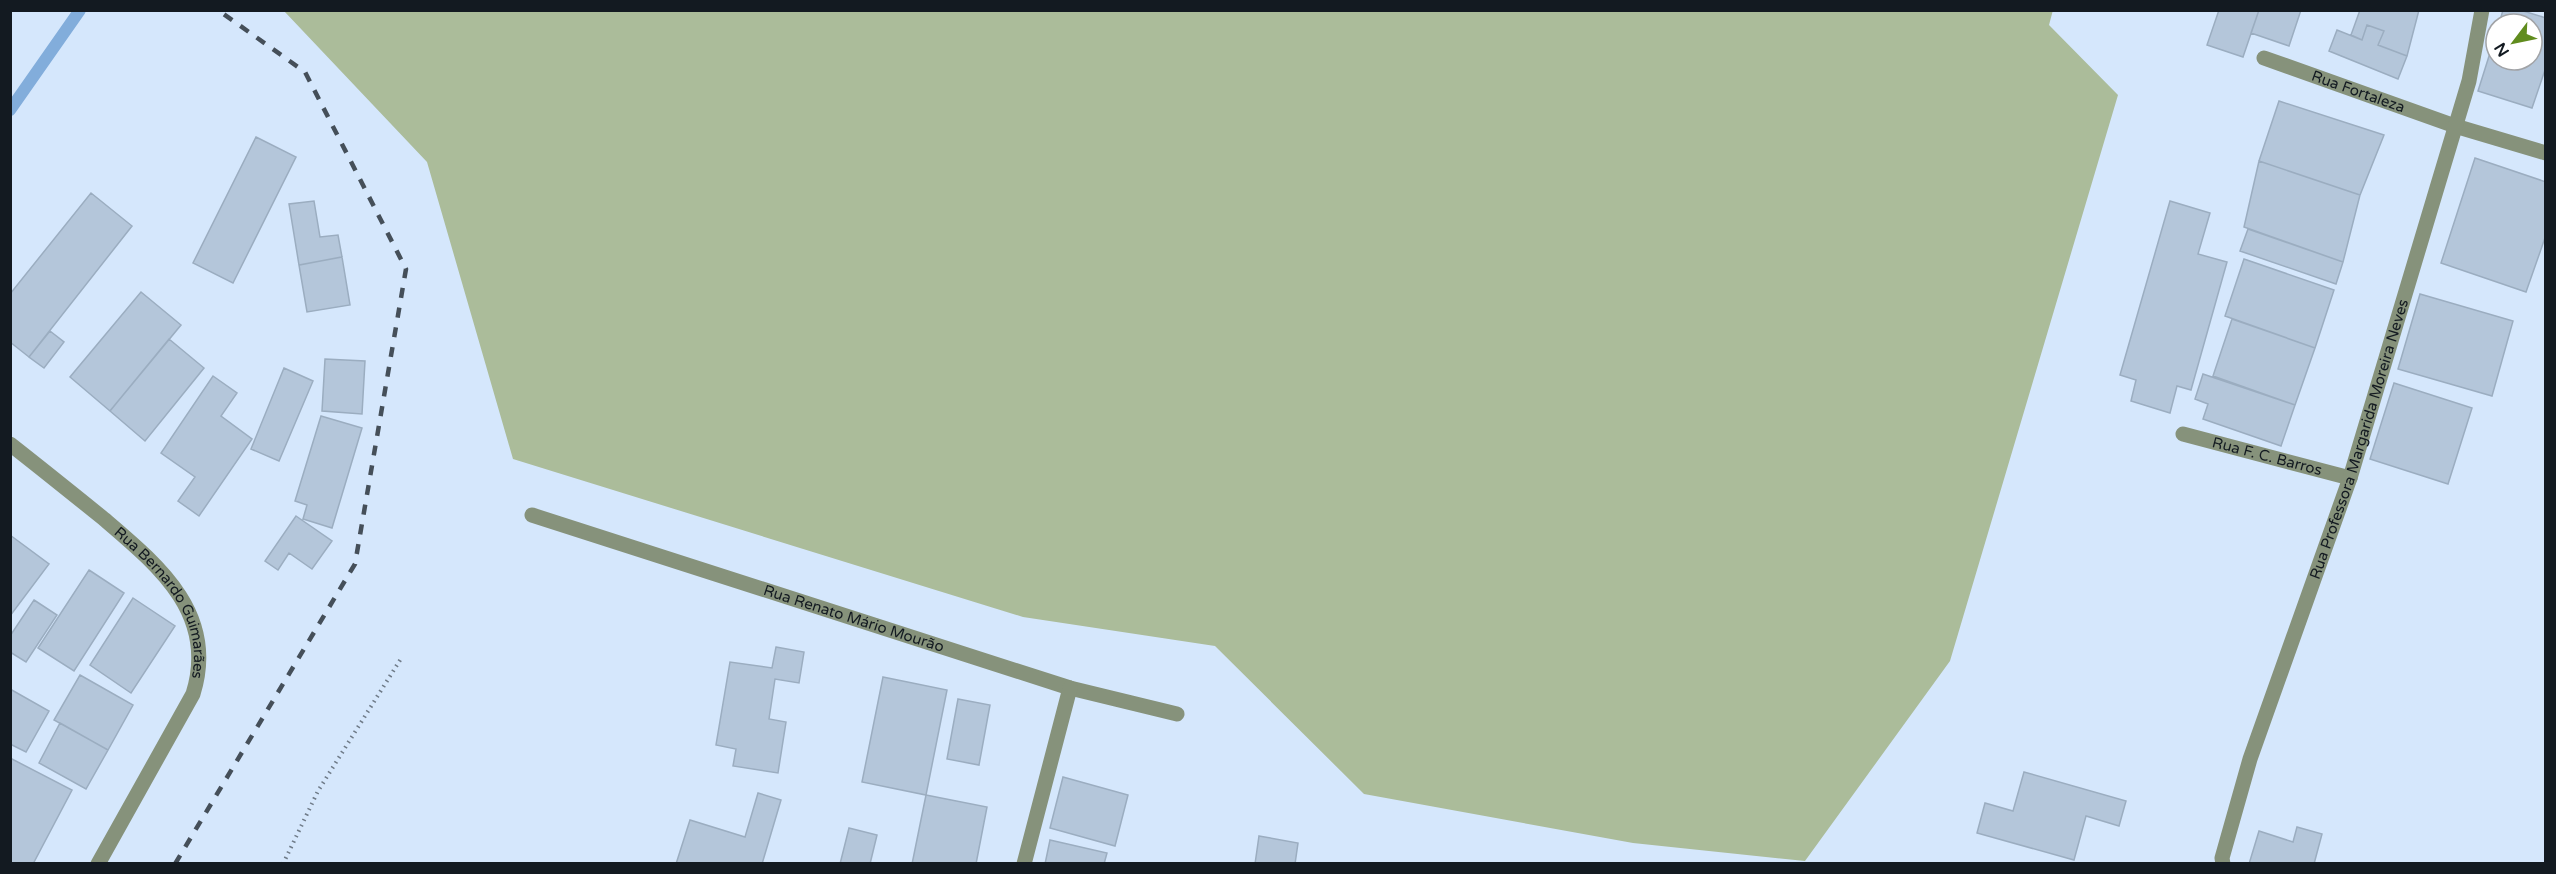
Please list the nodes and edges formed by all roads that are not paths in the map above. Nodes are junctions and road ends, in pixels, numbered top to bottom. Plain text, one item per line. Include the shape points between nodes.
1 (2482, 10) edge
2 (2264, 58) dead end
3 (2455, 126) junction
4 (2546, 153) edge
5 (2184, 434) dead end
6 (10, 444) edge
7 (2350, 478) junction
8 (532, 515) dead end
9 (1070, 688) junction
10 (1177, 714) dead end
11 (98, 864) edge
12 (1024, 864) edge
13 (2223, 864) edge

1 - 3 street, Rua Professora Margarida Moreira Neves via 2469,81
2 - 3 street, Rua Fortaleza
3 - 4 street, Rua Fortaleza
3 - 7 street, Rua Professora Margarida Moreira Neves
5 - 7 street, Rua F. C. Barros
6 - 11 street, Rua Bernardo Guimarães via 156,563 179,594 200,649 200,671 193,694
7 - 13 street, Rua Professora Margarida Moreira Neves via 2250,759
8 - 9 street, Rua Renato Mário Mourão
9 - 10 street, Rua Renato Mário Mourão
9 - 12 street

